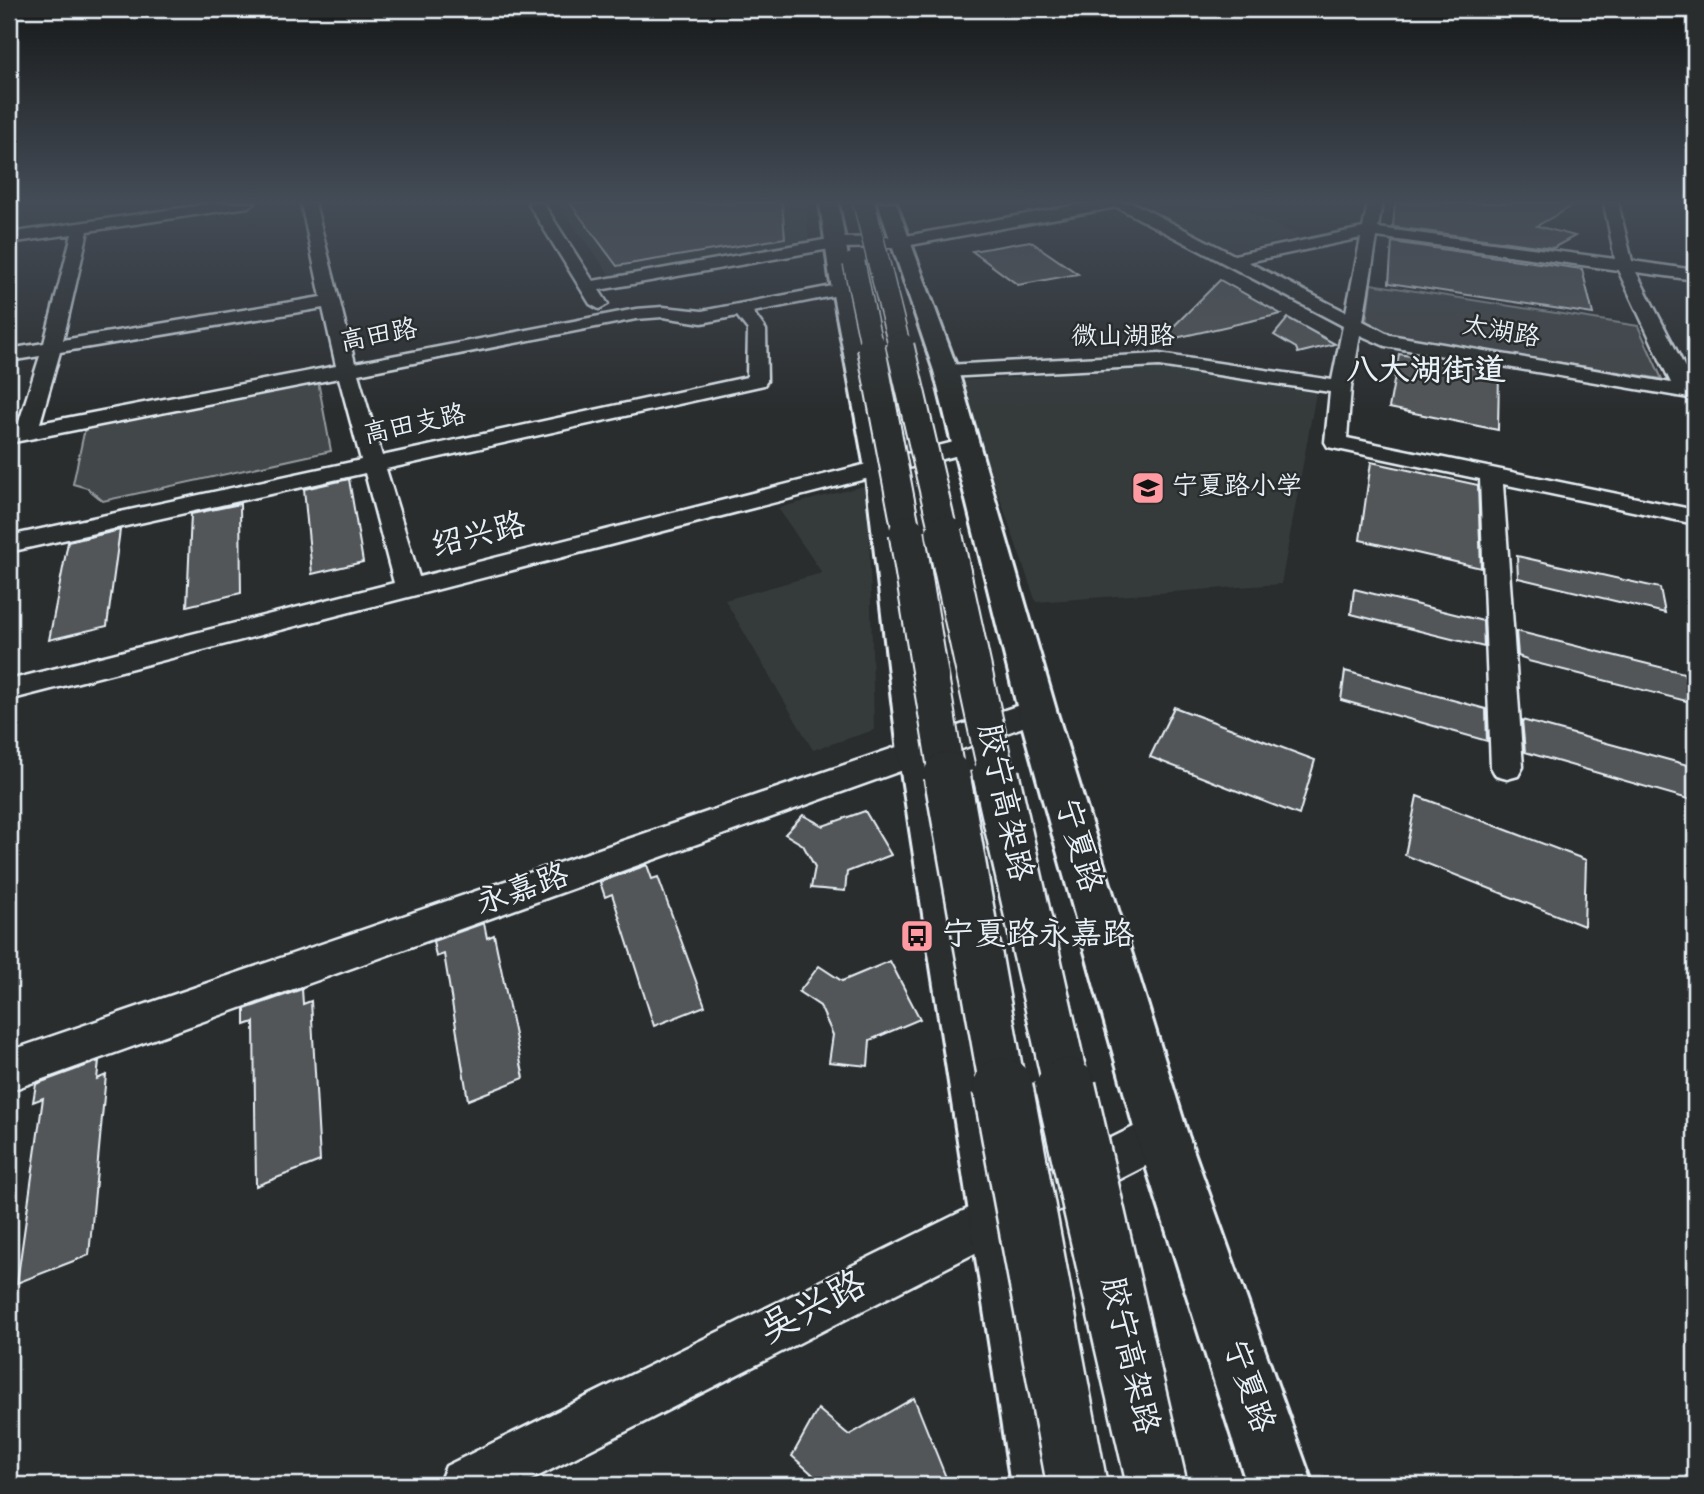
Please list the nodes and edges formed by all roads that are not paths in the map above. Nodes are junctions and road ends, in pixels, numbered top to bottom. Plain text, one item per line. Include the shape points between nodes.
1 (70, 273) edge
2 (324, 273) edge
3 (580, 273) edge
4 (669, 273) edge
5 (840, 273) edge
6 (856, 273) edge
7 (882, 273) edge
8 (911, 273) edge
9 (1254, 273) edge
10 (1362, 273) edge
11 (1629, 273) edge
12 (589, 287) junction
13 (843, 289) junction
14 (331, 301) junction
15 (741, 309) junction
16 (609, 320) junction
17 (1353, 323) junction
18 (52, 348) junction
19 (9, 355) edge
20 (346, 370) junction
21 (946, 371) junction
22 (1341, 388) junction
23 (1690, 392) edge
24 (18, 434) edge
25 (966, 446) junction
26 (373, 463) junction
27 (879, 468) junction
28 (1491, 474) junction
29 (1695, 517) edge
30 (9, 544) edge
31 (410, 589) junction
32 (9, 690) edge
33 (1037, 710) junction
34 (917, 752) junction
35 (1507, 767) dead end
36 (9, 1070) edge
37 (1162, 1135) junction
38 (998, 1217) junction
39 (466, 1485) edge
40 (1044, 1485) edge
41 (1077, 1485) edge
42 (1157, 1485) edge
43 (1280, 1485) edge

1 - 18 street
2 - 14 street
3 - 12 street
4 - 12 street
5 - 13 main road
6 - 41 main road, 胶宁高架路, bridge via 891,440 970,913
7 - 42 main road, 胶宁高架路, bridge via 923,438
8 - 21 main road, 宁夏路
9 - 17 street, 太湖路
10 - 17 street
11 - 23 street
12 - 16 street
13 - 15 street, 高田路
13 - 27 main road
14 - 18 street
14 - 20 street
15 - 16 street, 高田路 via 702,317 663,312
15 - 26 street, 高田支路 via 757,330 757,381
16 - 20 street, 高田路
17 - 22 street
17 - 23 street, 太湖路 via 1385,340
18 - 19 street
18 - 24 street
20 - 24 street, 高田路
20 - 26 street
21 - 22 street, 微山湖路 via 1159,360
21 - 25 main road, 宁夏路
22 - 28 street via 1336,442
25 - 27 street, 绍兴路
25 - 33 main road, 宁夏路
26 - 30 street, 高田支路
26 - 31 street
27 - 31 street, 绍兴路
27 - 34 main road
28 - 29 street
28 - 35 street
31 - 32 street, 绍兴路
33 - 34 street, 永嘉路
33 - 37 main road, 宁夏路
34 - 36 street, 永嘉路
34 - 38 main road
37 - 38 street, 吴兴路
37 - 43 main road, 宁夏路
38 - 39 street, 吴兴路
38 - 40 main road

